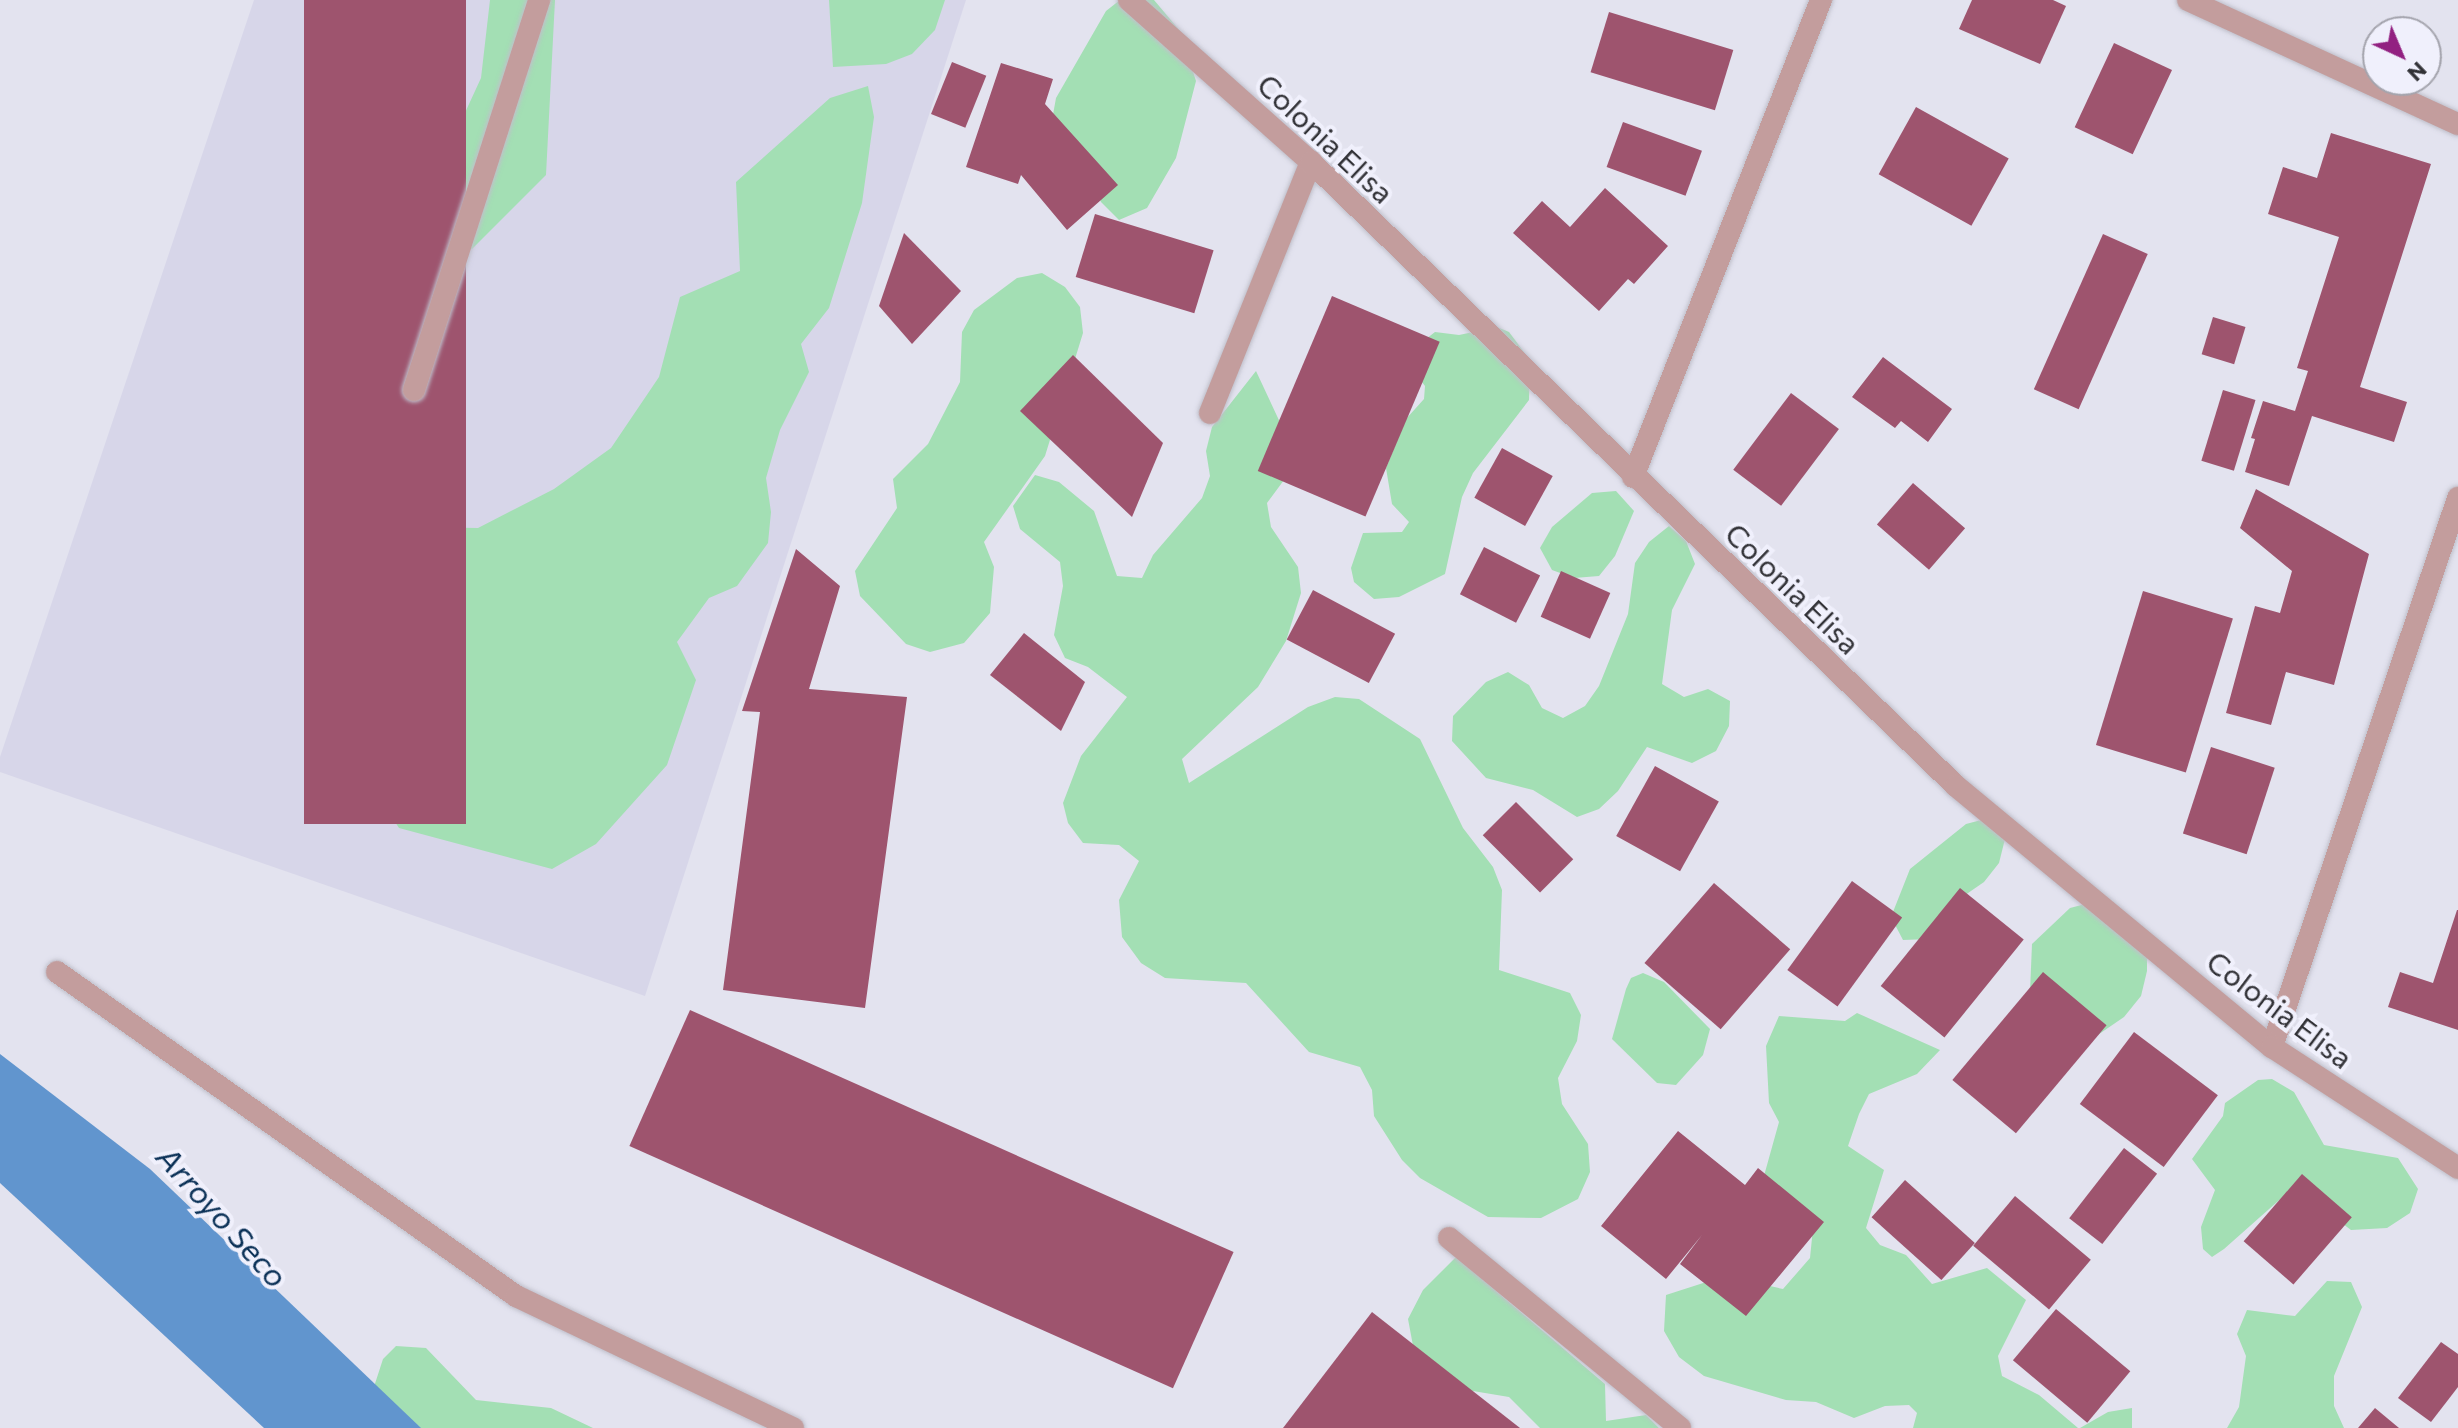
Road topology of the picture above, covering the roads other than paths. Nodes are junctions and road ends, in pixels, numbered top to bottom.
1 (539, 0) edge
2 (1129, 0) edge
3 (1821, 0) edge
4 (2188, 0) edge
5 (2458, 124) edge
6 (1311, 162) junction
7 (414, 390) dead end
8 (1210, 413) dead end
9 (1633, 477) junction
10 (2458, 498) edge
11 (57, 972) dead end
12 (2272, 1047) junction
13 (2458, 1168) edge
14 (1449, 1238) dead end
15 (793, 1428) edge
16 (1680, 1428) edge

1 - 7 street
2 - 6 street, Colonia Elisa
3 - 9 street
4 - 5 street
6 - 8 street
6 - 9 street, Colonia Elisa
9 - 12 street, Colonia Elisa
10 - 12 street
11 - 15 street
12 - 13 street, Colonia Elisa
14 - 16 street

